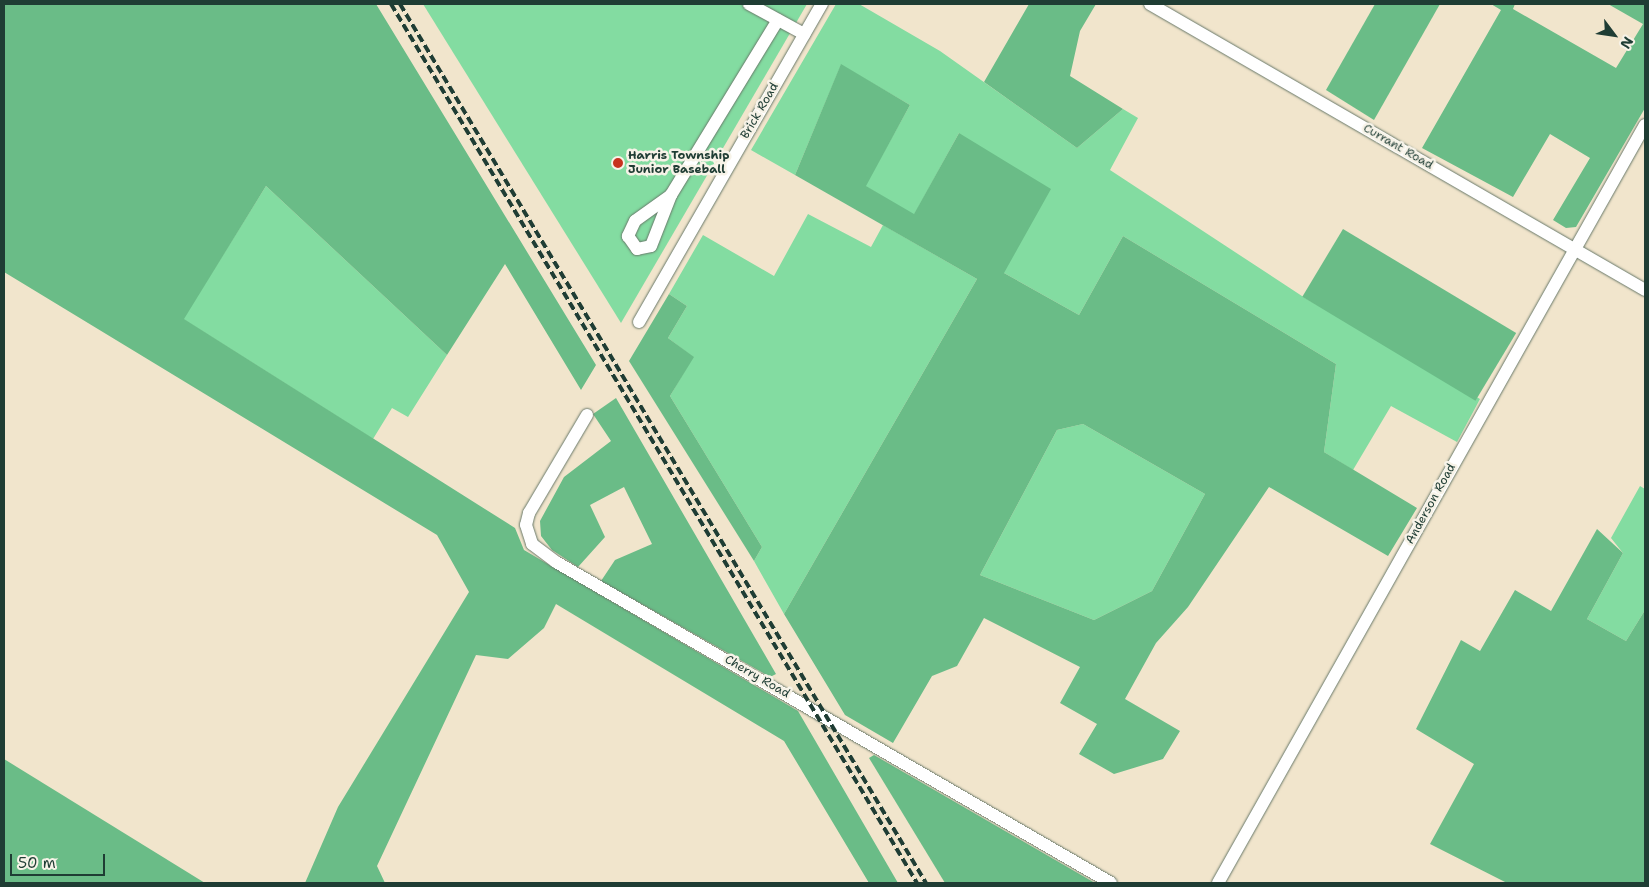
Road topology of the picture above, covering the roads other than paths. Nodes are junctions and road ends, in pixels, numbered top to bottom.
1 (749, 4) edge
2 (822, 4) edge
3 (1150, 4) edge
4 (778, 20) junction
5 (804, 34) junction
6 (1645, 125) edge
7 (671, 195) dead end
8 (1574, 249) junction
9 (1645, 290) edge
10 (639, 322) dead end
11 (586, 415) dead end
12 (1111, 883) edge
13 (1218, 883) edge

1 - 4 street
2 - 5 street, Brick Road
3 - 8 street, Currant Road
4 - 5 street
4 - 7 street
5 - 10 street, Brick Road
6 - 8 street, Anderson Road
8 - 9 street, Currant Road
8 - 13 street, Anderson Road
11 - 12 street, Cherry Road

